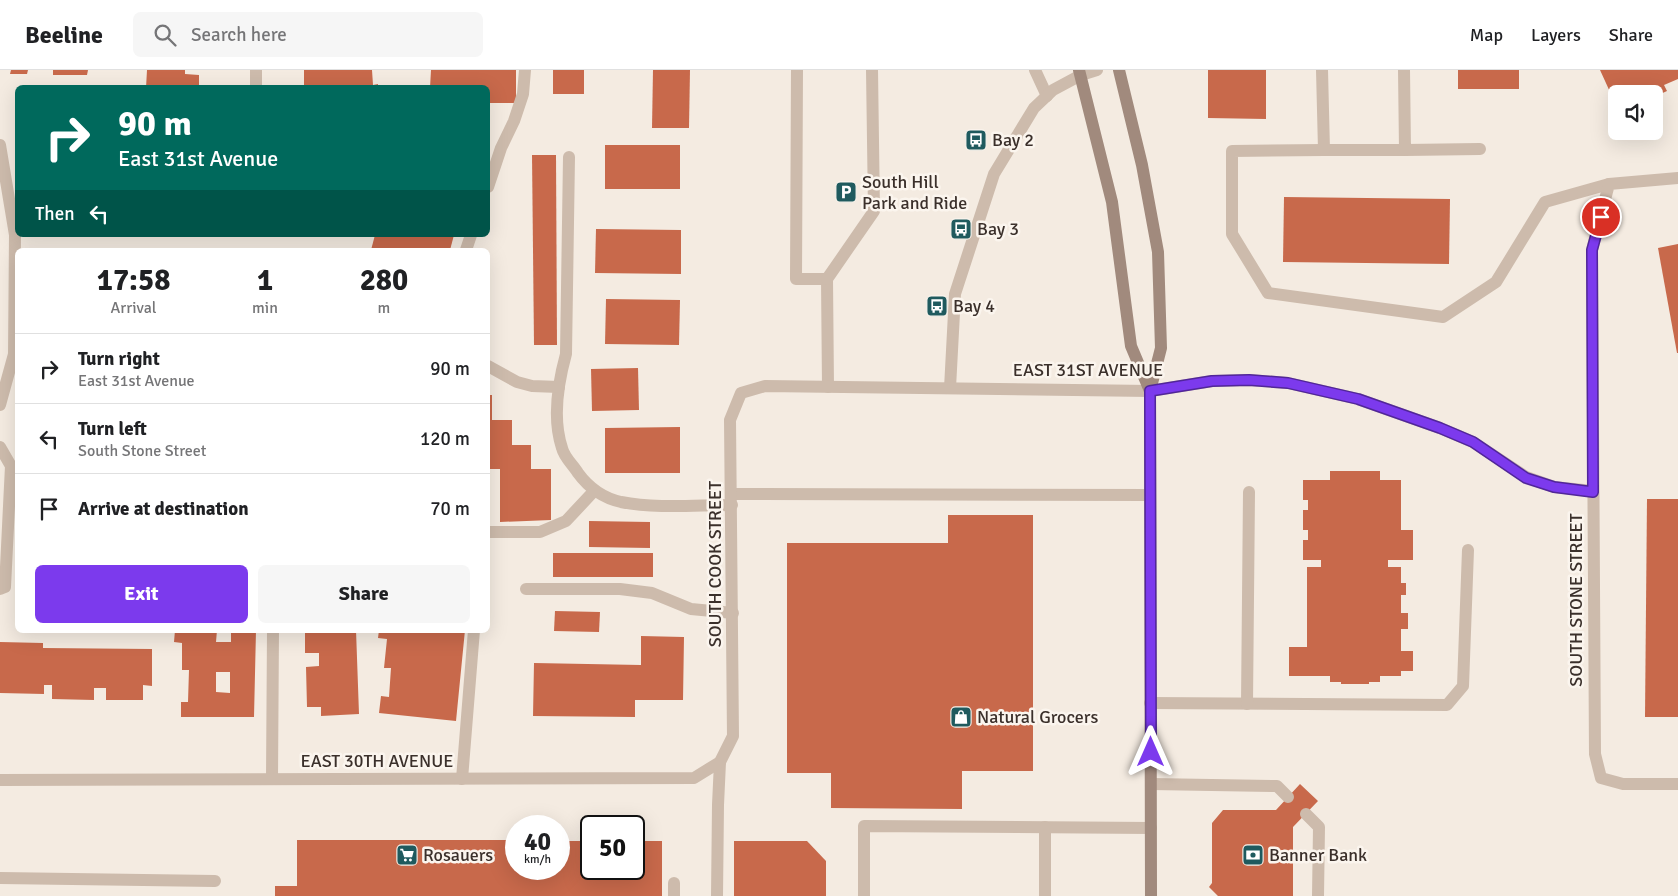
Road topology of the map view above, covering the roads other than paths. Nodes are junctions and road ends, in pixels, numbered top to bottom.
1 (256, 70) edge
2 (525, 70) edge
3 (797, 70) edge
4 (872, 70) edge
5 (1036, 70) edge
6 (1097, 70) edge
7 (1118, 70) edge
8 (1322, 70) edge
9 (1404, 70) edge
10 (1080, 72) edge
11 (256, 85) edge
12 (1047, 96) junction
13 (0, 145) edge
14 (1480, 149) dead end
15 (1324, 150) junction
16 (1405, 150) junction
17 (570, 156) dead end
18 (1678, 178) edge
19 (490, 180) edge
20 (1609, 184) junction
21 (827, 278) junction
22 (490, 367) edge
23 (828, 386) junction
24 (559, 387) junction
25 (950, 388) junction
26 (1150, 391) junction
27 (741, 393) joint
28 (0, 405) edge
29 (0, 447) edge
30 (594, 492) junction
31 (1249, 492) dead end
32 (1593, 492) junction
33 (1150, 495) junction
34 (732, 499) junction
35 (490, 532) edge
36 (1468, 550) dead end
37 (0, 589) edge
38 (526, 589) dead end
39 (733, 614) junction
40 (273, 633) edge
41 (474, 633) edge
42 (1150, 704) junction
43 (1247, 704) junction
44 (720, 762) junction
45 (272, 779) junction
46 (462, 779) junction
47 (0, 780) edge
48 (1151, 784) junction
49 (1678, 784) edge
50 (1288, 797) dead end
51 (1306, 814) dead end
52 (1045, 827) junction
53 (1151, 828) junction
54 (0, 878) edge
55 (215, 881) dead end
56 (674, 883) dead end
57 (674, 896) edge
58 (716, 896) edge
59 (864, 896) edge
60 (1045, 896) edge
61 (1151, 896) edge
62 (1318, 896) edge

1 - 11 street
2 - 19 street
3 - 21 street
4 - 21 street
5 - 12 street
6 - 10 street
7 - 26 main road
8 - 15 street
9 - 16 street
10 - 12 street
10 - 26 main road
12 - 25 street
13 - 28 street
14 - 16 street
15 - 16 street
15 - 20 street
17 - 24 street
18 - 20 street
20 - 32 street, SOUTH STONE STREET
21 - 23 street
22 - 24 street
23 - 25 street, EAST 31ST AVENUE
23 - 27 street, EAST 31ST AVENUE
24 - 30 street
25 - 26 street, EAST 31ST AVENUE
26 - 32 street, EAST 31ST AVENUE
26 - 33 main road
27 - 34 street, SOUTH COOK STREET
29 - 37 street
30 - 34 street
30 - 35 street
31 - 43 street
32 - 49 street, SOUTH STONE STREET
33 - 34 street
33 - 42 main road
34 - 39 street, SOUTH COOK STREET
36 - 43 street
38 - 39 street
39 - 44 street, SOUTH COOK STREET
40 - 45 street
41 - 46 street
42 - 43 street
42 - 48 main road
44 - 46 street, EAST 30TH AVENUE
44 - 58 street
45 - 46 street, EAST 30TH AVENUE
45 - 47 street, EAST 30TH AVENUE
48 - 50 street
48 - 53 main road
51 - 62 street
52 - 53 street
52 - 59 street
52 - 60 street
53 - 61 main road
54 - 55 street
56 - 57 street

